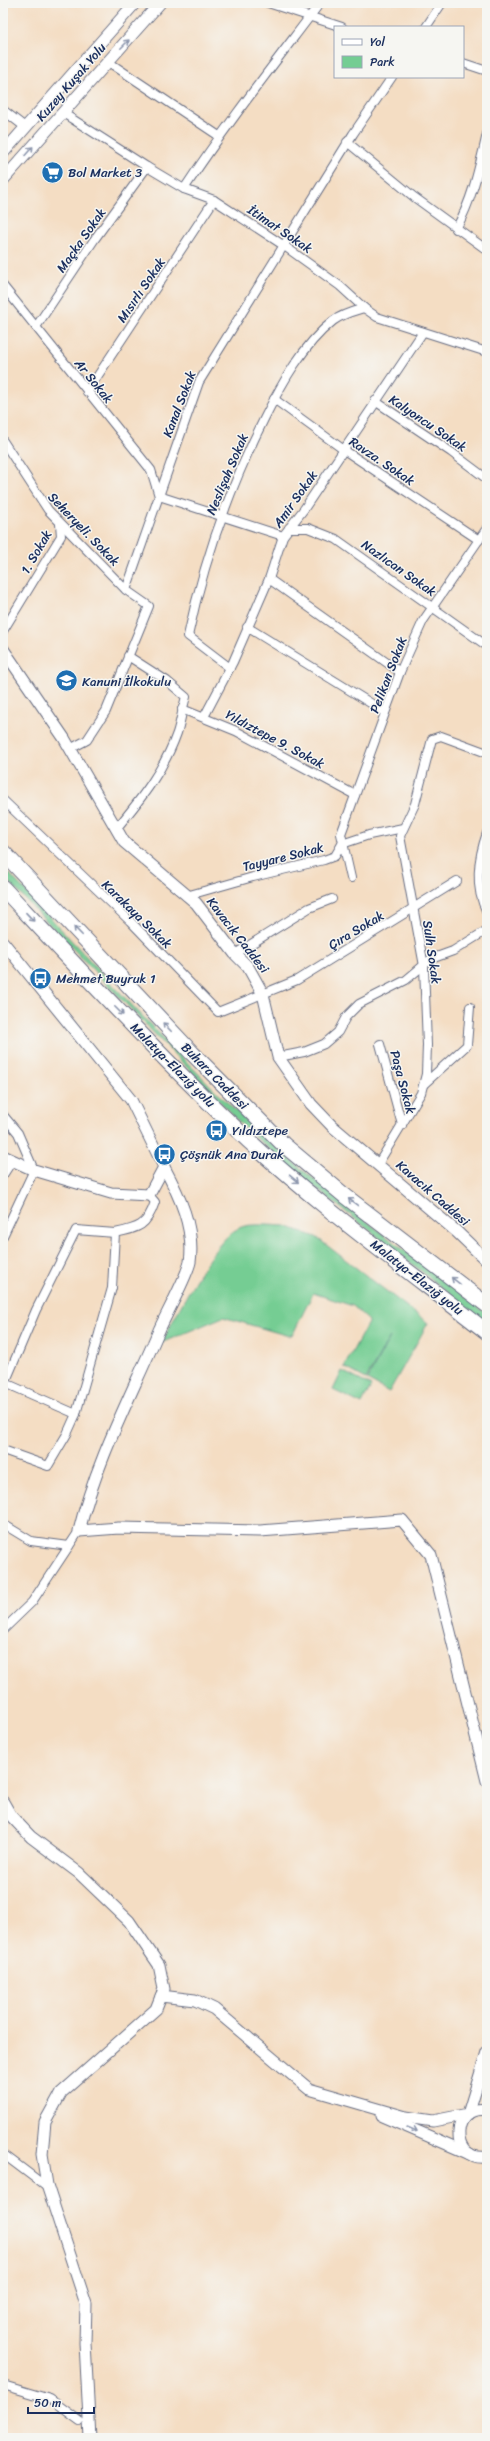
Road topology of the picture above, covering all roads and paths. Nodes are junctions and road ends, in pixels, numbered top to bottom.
1 (135, 3) edge
2 (160, 3) edge
3 (268, 3) edge
4 (320, 3) edge
5 (442, 3) edge
6 (310, 16) junction
7 (339, 26) edge
8 (427, 26) edge
9 (107, 61) junction
10 (464, 63) edge
11 (487, 71) edge
12 (391, 78) edge
13 (3, 110) edge
14 (63, 113) junction
15 (25, 127) junction
16 (487, 134) edge
17 (219, 136) junction
18 (347, 142) junction
19 (3, 153) edge
20 (147, 167) junction
21 (3, 180) edge
22 (184, 189) junction
23 (214, 200) junction
24 (456, 229) junction
25 (283, 245) junction
26 (487, 250) edge
27 (3, 286) edge
28 (364, 308) junction
29 (36, 328) junction
30 (423, 332) junction
31 (487, 352) edge
32 (87, 392) junction
33 (274, 399) junction
34 (375, 401) junction
35 (3, 441) edge
36 (344, 450) junction
37 (487, 479) edge
38 (159, 496) junction
39 (221, 516) junction
40 (60, 524) junction
41 (288, 528) junction
42 (487, 528) edge
43 (283, 536) junction
44 (479, 540) junction
45 (269, 579) junction
46 (126, 590) junction
47 (433, 607) junction
48 (248, 627) junction
49 (3, 631) edge
50 (487, 646) edge
51 (3, 650) edge
52 (128, 656) junction
53 (230, 668) junction
54 (400, 672) junction
55 (182, 709) junction
56 (385, 712) junction
57 (204, 716) junction
58 (70, 749) junction
59 (487, 753) edge
60 (355, 794) junction
61 (3, 800) edge
62 (403, 828) junction
63 (116, 829) junction
64 (487, 833) edge
65 (342, 844) junction
66 (3, 852) edge
67 (352, 878) dead end
68 (458, 881) dead end
69 (3, 888) edge
70 (186, 896) junction
71 (332, 899) dead end
72 (414, 909) junction
73 (487, 912) edge
74 (487, 930) edge
75 (3, 942) edge
76 (235, 954) junction
77 (424, 966) junction
78 (264, 994) junction
79 (470, 1006) dead end
80 (380, 1044) dead end
81 (278, 1057) junction
82 (424, 1084) junction
83 (3, 1115) edge
84 (402, 1125) junction
85 (8, 1158) edge
86 (378, 1164) junction
87 (164, 1167) junction
88 (34, 1170) junction
89 (3, 1175) edge
90 (148, 1194) junction
91 (115, 1233) junction
92 (3, 1236) edge
93 (487, 1261) edge
94 (487, 1305) edge
95 (487, 1332) edge
96 (4, 1383) edge
97 (76, 1414) junction
98 (3, 1450) edge
99 (3, 1524) edge
100 (79, 1531) junction
101 (69, 1546) junction
102 (3, 1630) edge
103 (487, 1781) edge
104 (3, 1802) edge
105 (161, 1996) junction
106 (487, 2052) edge
107 (338, 2097) junction
108 (487, 2110) edge
109 (468, 2114) junction
110 (3, 2154) edge
111 (470, 2154) junction
112 (487, 2157) edge
113 (48, 2188) junction
114 (3, 2385) edge
115 (80, 2421) dead end
116 (90, 2438) edge

1 - 15 street, Kuzey Kuşak Yolu
9 -> 2 street, Kuzey Kuşak Yolu
3 - 6 street
4 - 6 street
5 - 8 street
6 - 7 street
6 - 17 street
9 - 14 street, Kuzey Kuşak Yolu
9 - 17 street
10 - 11 street
12 - 18 street, Kanal Sokak
13 - 15 street
14 - 20 street, İtimat Sokak
21 -> 14 street, Kuzey Kuşak Yolu
15 - 19 street, Kuzey Kuşak Yolu
16 - 24 street
17 - 22 street
18 - 24 street
18 - 25 street, Kanal Sokak
20 - 22 street, İtimat Sokak
20 - 29 street, Maçka Sokak
22 - 23 street, İtimat Sokak
23 - 25 street, İtimat Sokak
23 - 32 street, Mısırlı Sokak
24 - 26 street
25 - 28 street, İtimat Sokak
25 - 38 street, Kanal Sokak
27 - 29 street, Ar Sokak
28 - 30 street, İtimat Sokak
28 - 33 street, Neslişah Sokak
29 - 32 street, Ar Sokak
30 - 31 street, İtimat Sokak
30 - 34 street, Amir Sokak
32 - 38 street, Ar Sokak
33 - 36 street, Ravza. Sokak
33 - 39 street, Neslişah Sokak
34 - 36 street, Amir Sokak
34 - 37 street, Kalyoncu Sokak
35 - 40 street, Seheryeli. Sokak
36 - 41 street, Amir Sokak
36 - 44 street, Ravza. Sokak
38 - 39 street
38 - 46 street, Kanal Sokak
39 - 43 street
39 - 53 street, Neslişah Sokak
40 - 46 street, Seheryeli. Sokak
40 - 49 street, 1. Sokak
41 - 43 street, Amir Sokak
41 - 47 street, Nazlıcan Sokak
42 - 44 street, Pelikan Sokak
43 - 45 street, Amir Sokak
44 - 47 street, Pelikan Sokak
45 - 48 street, Amir Sokak
45 - 54 street
46 - 52 street
47 - 50 street, Nazlıcan Sokak
47 - 54 street, Pelikan Sokak
48 - 53 street, Amir Sokak
48 - 56 street
51 - 58 street, Kavacık Caddesi
52 - 55 street
52 - 58 street
53 - 57 street, Amir Sokak
54 - 56 street, Pelikan Sokak
55 - 57 street, Yıldıztepe 9. Sokak
55 - 63 street
56 - 60 street, Pelikan Sokak
57 - 60 street, Yıldıztepe 9. Sokak
58 - 63 street, Kavacık Caddesi
59 - 62 street, Sulh Sokak
60 - 65 street, Pelikan Sokak
61 - 78 street, Karakaya Sokak
62 - 65 street, Tayyare Sokak
62 - 72 street, Sulh Sokak
63 - 70 street, Kavacık Caddesi
64 - 73 street
65 - 67 street
65 - 70 street, Tayyare Sokak
94 -> 66 highway, Buhara Caddesi
68 - 72 street, Çıra Sokak
69 -> 95 highway, Malatya-Elazığ yolu
70 - 76 street, Kavacık Caddesi
71 - 76 street
72 - 77 street, Sulh Sokak
72 - 78 street, Çıra Sokak
74 - 77 street
75 - 87 street
76 - 78 street, Kavacık Caddesi
77 - 81 street
77 - 82 street, Sulh Sokak
78 - 81 street, Kavacık Caddesi
79 - 82 street
80 - 84 street, Paşa Sokak
81 - 86 street, Kavacık Caddesi
82 - 84 street, Sulh Sokak
83 - 88 street
84 - 86 street, Sulh Sokak
85 - 88 street
85 - 89 street
86 - 93 street, Kavacık Caddesi
87 - 90 street
87 - 100 street
88 - 90 street
88 - 92 street
90 - 91 street
91 - 96 street
91 - 97 street
96 - 97 street
97 - 98 street
99 - 101 street
100 - 101 street
100 - 103 street
101 - 102 street
104 - 105 street
105 - 107 street
105 - 113 street
106 - 109 street
107 - 109 street
107 -> 111 street
108 - 109 street
109 - 111 street
110 - 113 street
111 - 112 street
113 - 116 street
114 - 115 street

